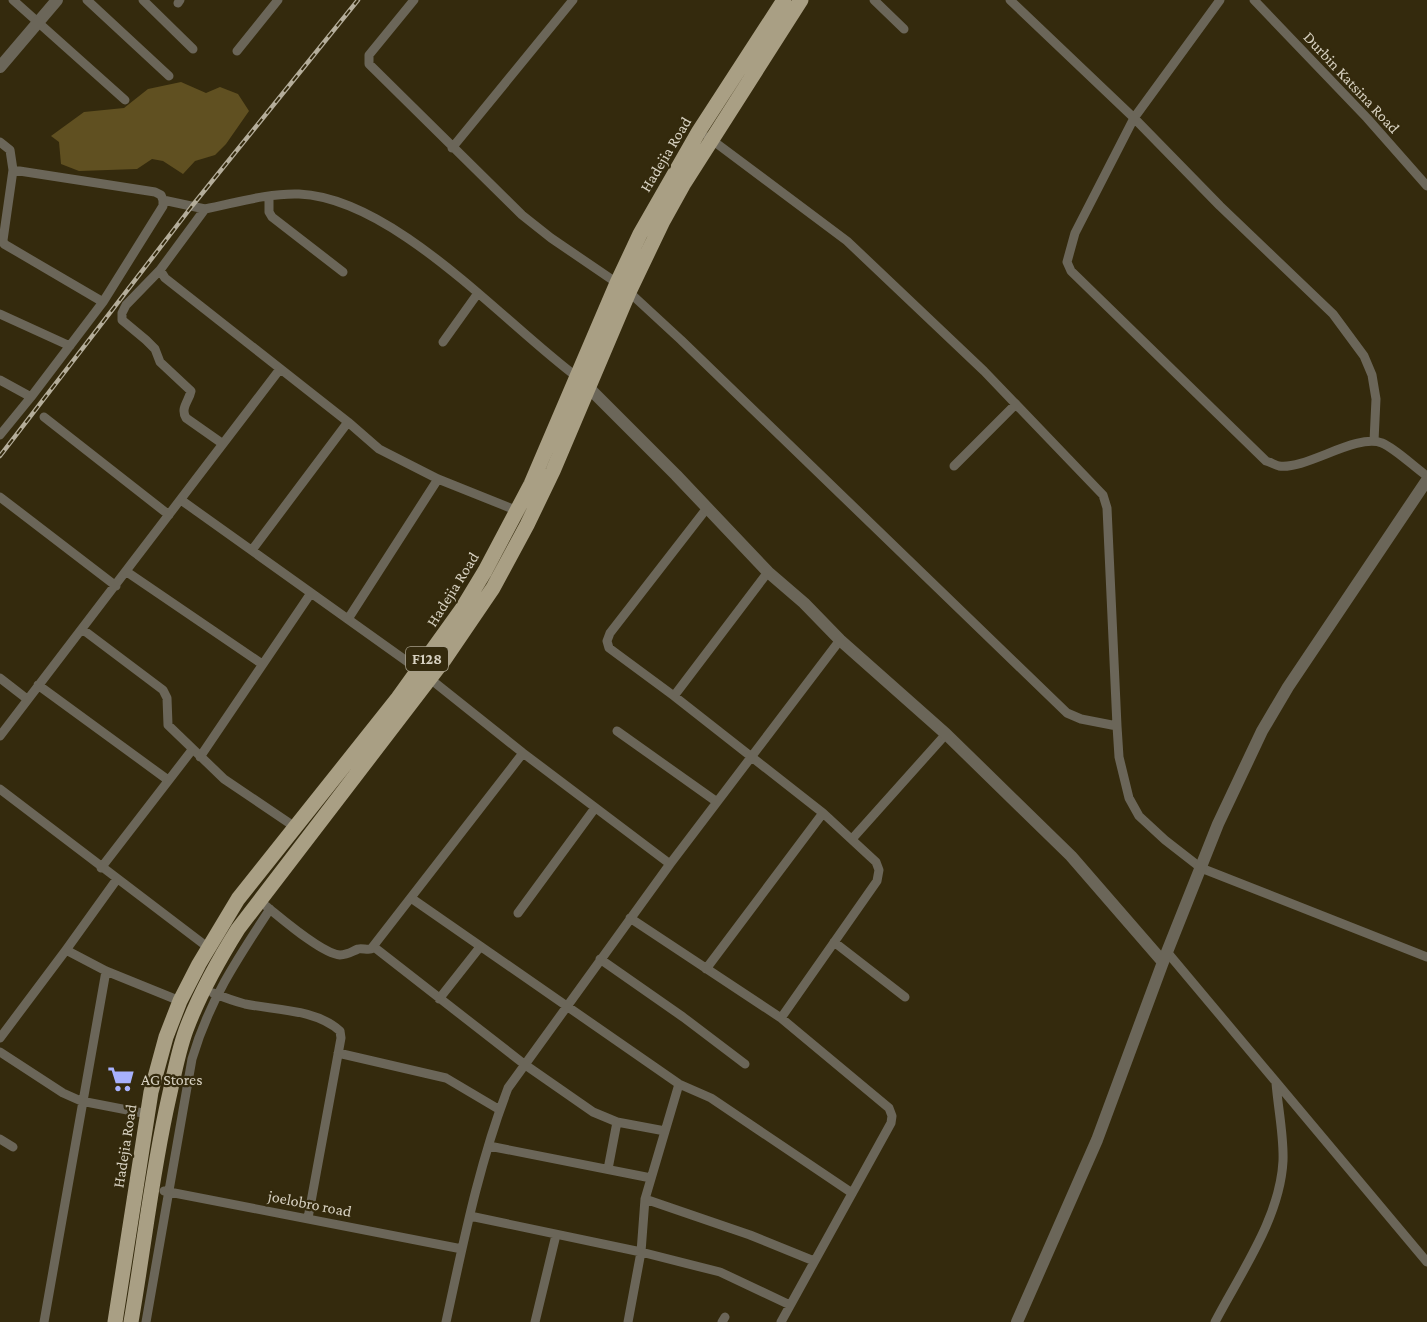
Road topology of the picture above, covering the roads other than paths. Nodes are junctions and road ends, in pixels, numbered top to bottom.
1 (13, 0) edge
2 (57, 0) edge
3 (87, 0) edge
4 (143, 0) edge
5 (278, 0) edge
6 (414, 0) edge
7 (573, 0) edge
8 (784, 0) edge
9 (801, 0) edge
10 (874, 0) edge
11 (1010, 0) edge
12 (1220, 0) edge
13 (1254, 0) edge
14 (38, 22) junction
15 (904, 29) dead end
16 (193, 49) dead end
17 (237, 51) dead end
18 (0, 67) edge
19 (169, 75) dead end
20 (125, 100) dead end
21 (1134, 118) junction
22 (699, 131) junction
23 (713, 140) junction
24 (0, 142) edge
25 (452, 148) junction
26 (13, 170) junction
27 (1427, 186) edge
28 (269, 196) junction
29 (163, 200) junction
30 (205, 209) junction
31 (3, 219) edge
32 (160, 270) junction
33 (343, 272) dead end
34 (623, 287) junction
35 (478, 293) junction
36 (103, 302) junction
37 (0, 314) edge
38 (443, 342) dead end
39 (70, 346) junction
40 (280, 369) junction
41 (0, 380) edge
42 (583, 382) junction
43 (31, 397) junction
44 (1016, 404) junction
45 (44, 417) dead end
46 (348, 422) junction
47 (0, 435) edge
48 (1374, 441) junction
49 (223, 444) junction
50 (954, 466) dead end
51 (438, 478) junction
52 (1427, 478) edge
53 (0, 497) edge
54 (182, 500) junction
55 (707, 508) junction
56 (518, 511) junction
57 (169, 515) junction
58 (252, 550) junction
59 (127, 572) junction
60 (768, 572) junction
61 (116, 586) junction
62 (311, 593) junction
63 (348, 619) junction
64 (82, 629) junction
65 (840, 640) junction
66 (262, 664) junction
67 (424, 674) junction
68 (0, 678) edge
69 (38, 685) junction
70 (674, 696) junction
71 (27, 699) junction
72 (1117, 726) junction
73 (617, 730) dead end
74 (946, 734) junction
75 (0, 736) edge
76 (192, 750) junction
77 (523, 753) junction
78 (200, 757) junction
79 (751, 758) junction
80 (168, 780) junction
81 (0, 789) edge
82 (717, 802) junction
83 (596, 808) junction
84 (823, 813) junction
85 (295, 827) junction
86 (852, 839) junction
87 (670, 864) junction
88 (101, 868) junction
89 (1201, 868) junction
90 (117, 879) junction
91 (411, 898) junction
92 (238, 899) junction
93 (261, 906) junction
94 (518, 913) dead end
95 (630, 918) junction
96 (834, 942) junction
97 (374, 947) junction
98 (480, 947) junction
99 (210, 949) junction
100 (66, 950) junction
101 (1165, 957) junction
102 (1427, 957) edge
103 (600, 960) junction
104 (706, 969) junction
105 (106, 972) junction
106 (210, 992) junction
107 (906, 997) dead end
108 (439, 999) junction
109 (180, 1001) junction
110 (567, 1005) junction
111 (781, 1018) junction
112 (0, 1038) edge
113 (0, 1052) edge
114 (338, 1053) junction
115 (524, 1064) junction
116 (745, 1064) dead end
117 (1276, 1083) junction
118 (679, 1084) junction
119 (81, 1101) junction
120 (500, 1110) junction
121 (148, 1114) junction
122 (617, 1122) junction
123 (665, 1131) junction
124 (0, 1139) edge
125 (489, 1146) junction
126 (13, 1147) dead end
127 (608, 1169) junction
128 (651, 1178) junction
129 (152, 1188) junction
130 (168, 1191) junction
131 (852, 1193) junction
132 (645, 1199) junction
133 (470, 1216) junction
134 (308, 1218) junction
135 (556, 1235) junction
136 (462, 1249) junction
137 (641, 1252) junction
138 (814, 1261) junction
139 (1427, 1262) edge
140 (790, 1305) junction
141 (44, 1322) edge
142 (115, 1322) edge
143 (132, 1322) edge
144 (146, 1322) edge
145 (446, 1322) edge
146 (535, 1322) edge
147 (628, 1322) edge
148 (781, 1322) edge
149 (1017, 1322) edge
150 (1215, 1322) edge

1 - 14 street
2 - 14 street
3 - 19 street
4 - 16 street
5 - 17 street
6 - 25 street
7 - 25 street
8 - 22 main road, Hadejia Road / F128
9 - 23 main road, Hadejia Road / F128
10 - 15 street
11 - 21 street
12 - 21 street
13 - 27 street, Durbin Katsina Road
14 - 18 street
14 - 20 street
21 - 48 street
21 - 48 street
22 - 23 street
22 - 34 main road, Hadejia Road / F128
23 - 34 main road, Hadejia Road / F128
23 - 44 street
24 - 26 street
25 - 34 street
26 - 29 street
26 - 31 street
28 - 30 street
28 - 33 street
28 - 35 street
29 - 30 street
29 - 36 street
30 - 32 street
31 - 36 street
32 - 40 street
32 - 49 street
34 - 42 main road, Hadejia Road / F128
34 - 72 street
35 - 38 street
35 - 42 street
36 - 39 street
37 - 39 street
39 - 43 street
40 - 46 street
40 - 49 street
41 - 43 street
42 - 55 street
42 - 56 main road, Hadejia Road / F128
42 - 67 main road, Hadejia Road / F128
43 - 47 street
44 - 50 street
44 - 72 street
45 - 57 street
46 - 51 street
46 - 58 street
48 - 52 street
49 - 54 street
51 - 56 street
51 - 63 street
52 - 89 street
53 - 61 street
54 - 57 street
54 - 58 street
55 - 60 street
55 - 70 street
56 - 67 main road, Hadejia Road / F128
57 - 59 street
58 - 62 street
59 - 61 street
59 - 66 street
60 - 65 street
60 - 70 street
61 - 64 street
62 - 63 street
62 - 66 street
63 - 67 street
64 - 69 street
64 - 76 street
65 - 74 street
65 - 79 street
66 - 78 street
67 - 77 street
67 - 85 main road, Hadejia Road / F128
67 - 93 main road, Hadejia Road / F128
68 - 71 street
69 - 71 street
69 - 80 street
70 - 79 street
71 - 75 street
72 - 89 street
73 - 82 street
74 - 86 street
74 - 101 street
76 - 78 street
76 - 80 street
77 - 83 street
77 - 91 street
78 - 85 street
79 - 82 street
79 - 84 street
80 - 88 street
81 - 88 street
82 - 87 street
83 - 87 street
83 - 94 street
84 - 86 street
84 - 104 street
85 - 92 main road, Hadejia Road / F128
86 - 96 street
87 - 95 street
88 - 90 street
89 - 101 street
89 - 102 street
90 - 99 street
90 - 100 street
91 - 97 street
91 - 98 street
92 - 93 main road
92 - 99 main road, Hadejia Road / F128
93 - 97 street
93 - 106 main road, Hadejia Road / F128
95 - 103 street
95 - 104 street
96 - 107 street
96 - 111 street
97 - 108 street
98 - 108 street
98 - 110 street
99 - 109 main road, Hadejia Road / F128
100 - 105 street
100 - 112 street
101 - 117 street
101 - 149 street
103 - 110 street
103 - 116 street
104 - 111 street
105 - 109 street
105 - 119 street
106 - 114 street
106 - 129 main road, Hadejia Road / F128
106 - 130 street
108 - 115 street
109 - 121 main road, Hadejia Road / F128
110 - 115 street
110 - 118 street
111 - 131 street
113 - 119 street
114 - 120 street
114 - 134 street
115 - 120 street
115 - 122 street
117 - 139 street
117 - 150 street
118 - 123 street
118 - 131 street
119 - 121 street
119 - 141 street
120 - 125 street
121 - 142 main road, Hadejia Road / F128
122 - 123 street
122 - 127 street
123 - 128 street
124 - 126 street
125 - 127 street
125 - 133 street
127 - 128 street
128 - 132 street
129 - 130 street, joelobro road
129 - 143 main road, Hadejia Road / F128
130 - 134 street, joelobro road
130 - 144 street
131 - 138 street
132 - 137 street
132 - 138 street
133 - 135 street
133 - 136 street
134 - 136 street, joelobro road
135 - 137 street
135 - 146 street
136 - 145 street
137 - 140 street
137 - 147 street
138 - 140 street
140 - 148 street

